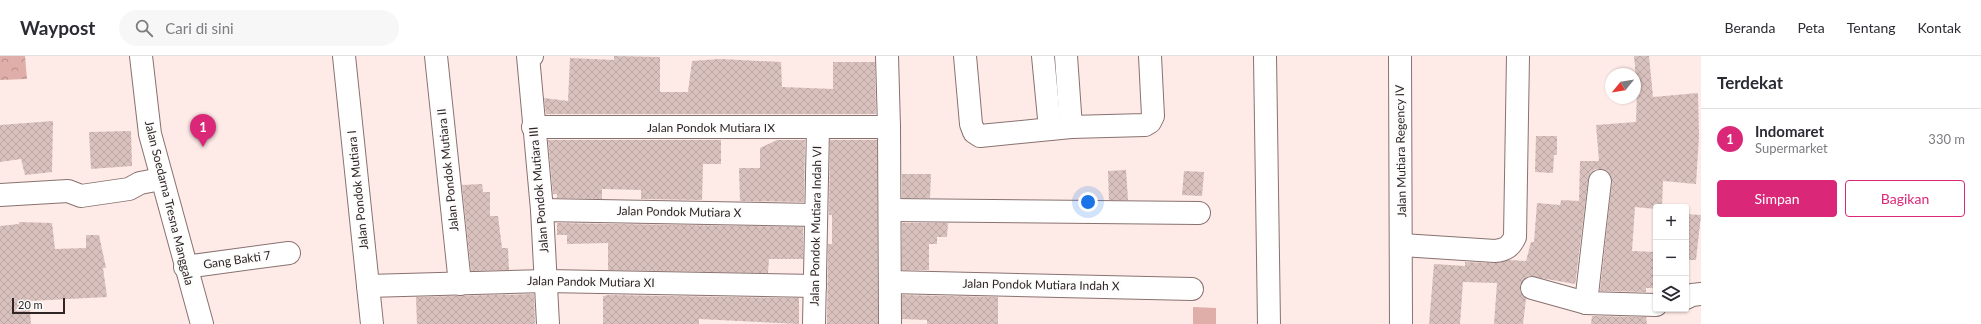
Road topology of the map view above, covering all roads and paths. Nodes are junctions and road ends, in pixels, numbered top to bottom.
1 (140, 56) edge
2 (344, 56) edge
3 (436, 56) edge
4 (528, 56) edge
5 (532, 56) edge
6 (887, 56) edge
7 (965, 56) edge
8 (1043, 56) edge
9 (1066, 56) edge
10 (1150, 56) edge
11 (1265, 56) edge
12 (1400, 56) edge
13 (1518, 56) edge
14 (533, 127) junction
15 (889, 127) junction
16 (1071, 127) junction
17 (818, 128) junction
18 (1050, 130) junction
19 (151, 181) junction
20 (1600, 181) dead end
21 (0, 195) edge
22 (542, 210) junction
23 (890, 210) junction
24 (1199, 213) dead end
25 (816, 215) junction
26 (1402, 246) junction
27 (289, 253) dead end
28 (185, 267) junction
29 (546, 281) junction
30 (890, 282) junction
31 (460, 284) junction
32 (368, 286) junction
33 (814, 286) junction
34 (1532, 288) dead end
35 (1192, 289) dead end
36 (1701, 294) edge
37 (1689, 296) edge
38 (1586, 302) junction
39 (1653, 305) edge
40 (202, 324) edge
41 (372, 324) edge
42 (548, 324) edge
43 (814, 324) edge
44 (890, 324) edge
45 (1269, 324) edge
46 (1401, 324) edge

1 - 19 street, Jalan Soedarna Tresna Manggala
2 - 32 street, Jalan Pondok Mutiara I
3 - 31 street, Jalan Pondok Mutiara II
4 - 5 street
4 - 14 street, Jalan Pondok Mutiara III
6 - 15 street
7 - 18 street
8 - 18 street
9 - 16 street
10 - 16 street
11 - 45 street
12 - 26 street, Jalan Mutiara Regency IV
13 - 26 street
14 - 17 street, Jalan Pondok Mutiara IX
14 - 22 street, Jalan Pondok Mutiara III
15 - 17 street, Jalan Pondok Mutiara IX
15 - 23 street
16 - 18 street
17 - 25 street, Jalan Pondok Mutiara Indah VI
19 - 21 street
19 - 28 street, Jalan Soedarna Tresna Manggala
20 - 38 street
22 - 25 street, Jalan Pondok Mutiara X
22 - 29 street, Jalan Pondok Mutiara III
23 - 24 street
23 - 30 street
25 - 33 street, Jalan Pondok Mutiara Indah VI
26 - 46 street, Jalan Mutiara Regency IV
27 - 28 street, Gang Bakti 7
28 - 40 street, Jalan Soedarna Tresna Manggala
29 - 31 street, Jalan Pandok Mutiara XI
29 - 33 street, Jalan Pandok Mutiara XI
29 - 42 street, Jalan Pondok Mutiara III
30 - 35 street, Jalan Pondok Mutiara Indah X
30 - 44 street
31 - 32 street, Jalan Pandok Mutiara XI
32 - 41 street, Jalan Pondok Mutiara I
33 - 43 street, Jalan Pondok Mutiara Indah VI
34 - 38 street
36 - 37 street
38 - 39 street

